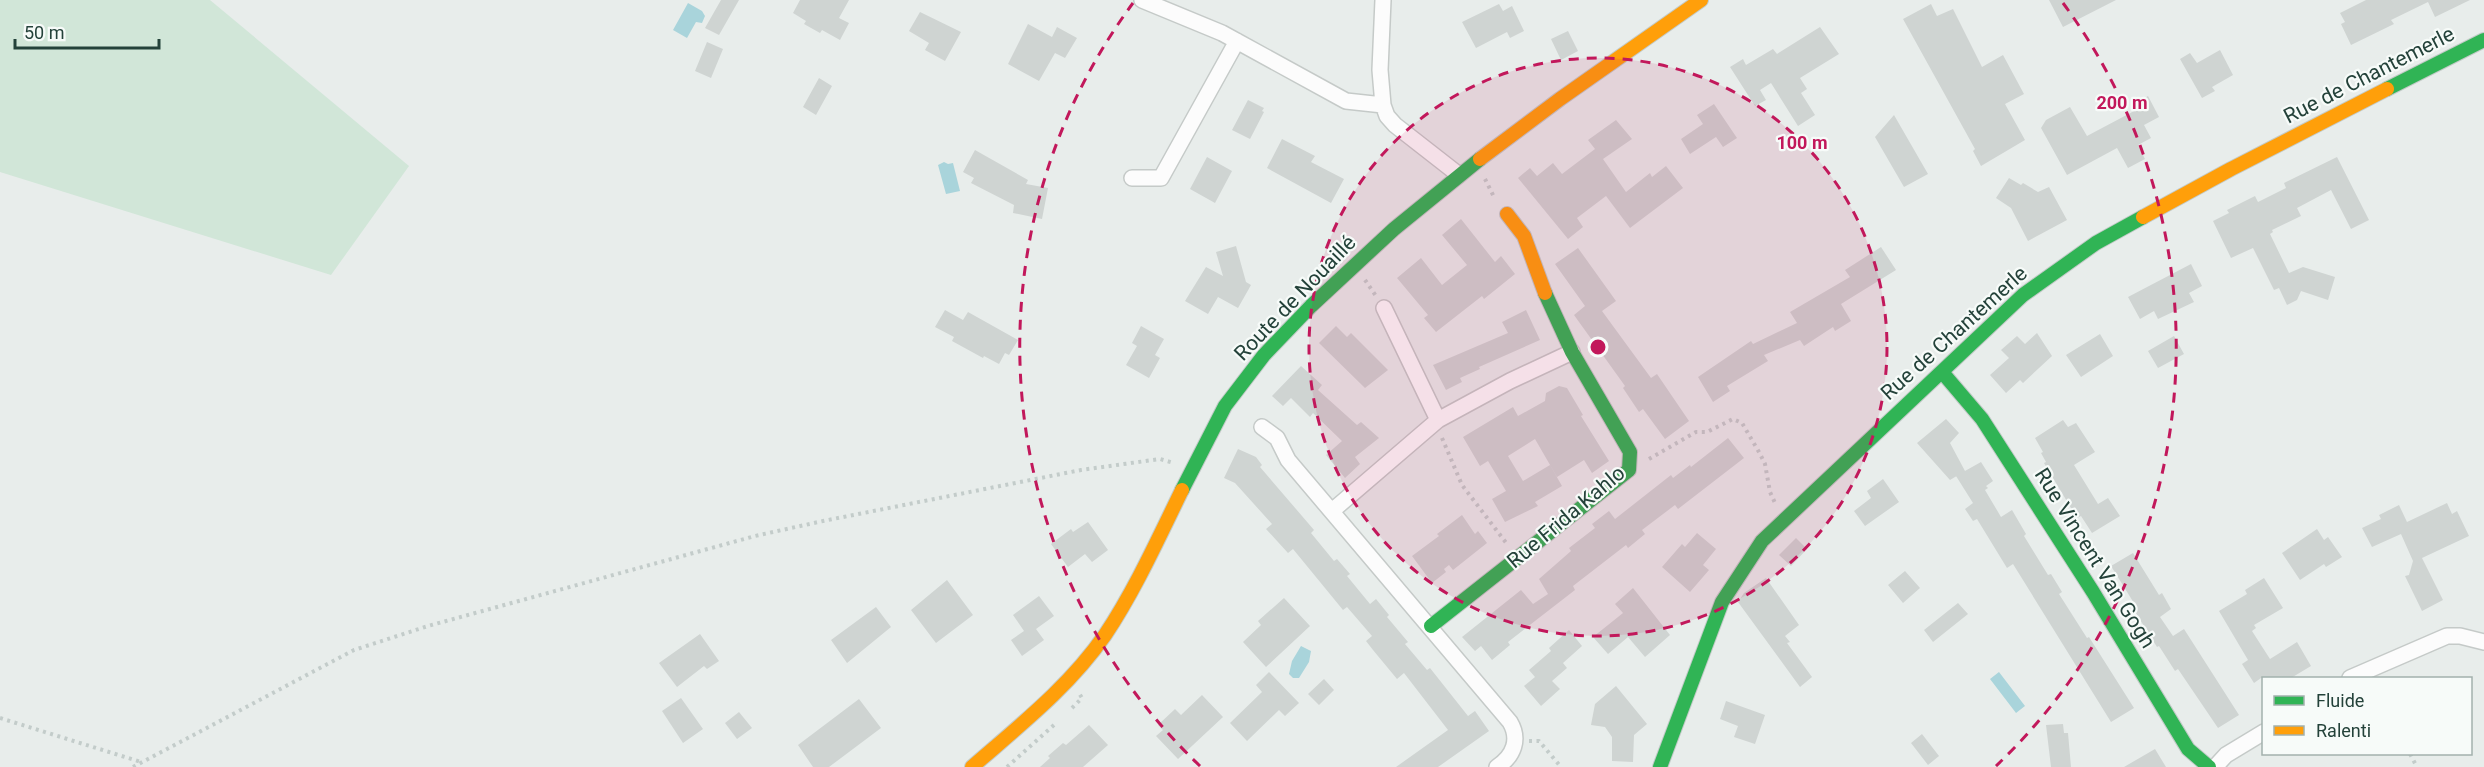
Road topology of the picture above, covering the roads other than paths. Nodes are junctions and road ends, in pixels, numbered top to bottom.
1 (1142, 0) edge
2 (1383, 0) edge
3 (1701, 0) edge
4 (2484, 40) edge
5 (1237, 41) junction
6 (1383, 105) junction
7 (1459, 175) junction
8 (1132, 178) dead end
9 (1507, 214) road end
10 (1384, 308) dead end
11 (1572, 352) junction
12 (1942, 372) junction
13 (1438, 420) junction
14 (1262, 427) dead end
15 (1332, 511) junction
16 (1431, 626) junction
17 (2484, 642) edge
18 (2351, 677) edge
19 (2262, 733) edge
20 (972, 767) edge
21 (1497, 767) edge
22 (1660, 767) edge
23 (2209, 767) edge
24 (2215, 767) edge

1 - 5 street
2 - 6 street
3 - 7 street, Route de Nouaillé
4 - 12 street, Rue de Chantemerle
5 - 6 street
5 - 8 street
6 - 7 street
7 - 20 street, Route de Nouaillé
9 - 11 street, Rue Frida Kahlo
10 - 13 street
11 - 13 street
11 - 16 street, Rue Frida Kahlo
12 - 22 street, Rue de Chantemerle
12 - 23 street, Rue Vincent Van Gogh
13 - 15 street
14 - 15 street
15 - 16 street
16 - 21 street
17 - 18 street
19 - 24 street

